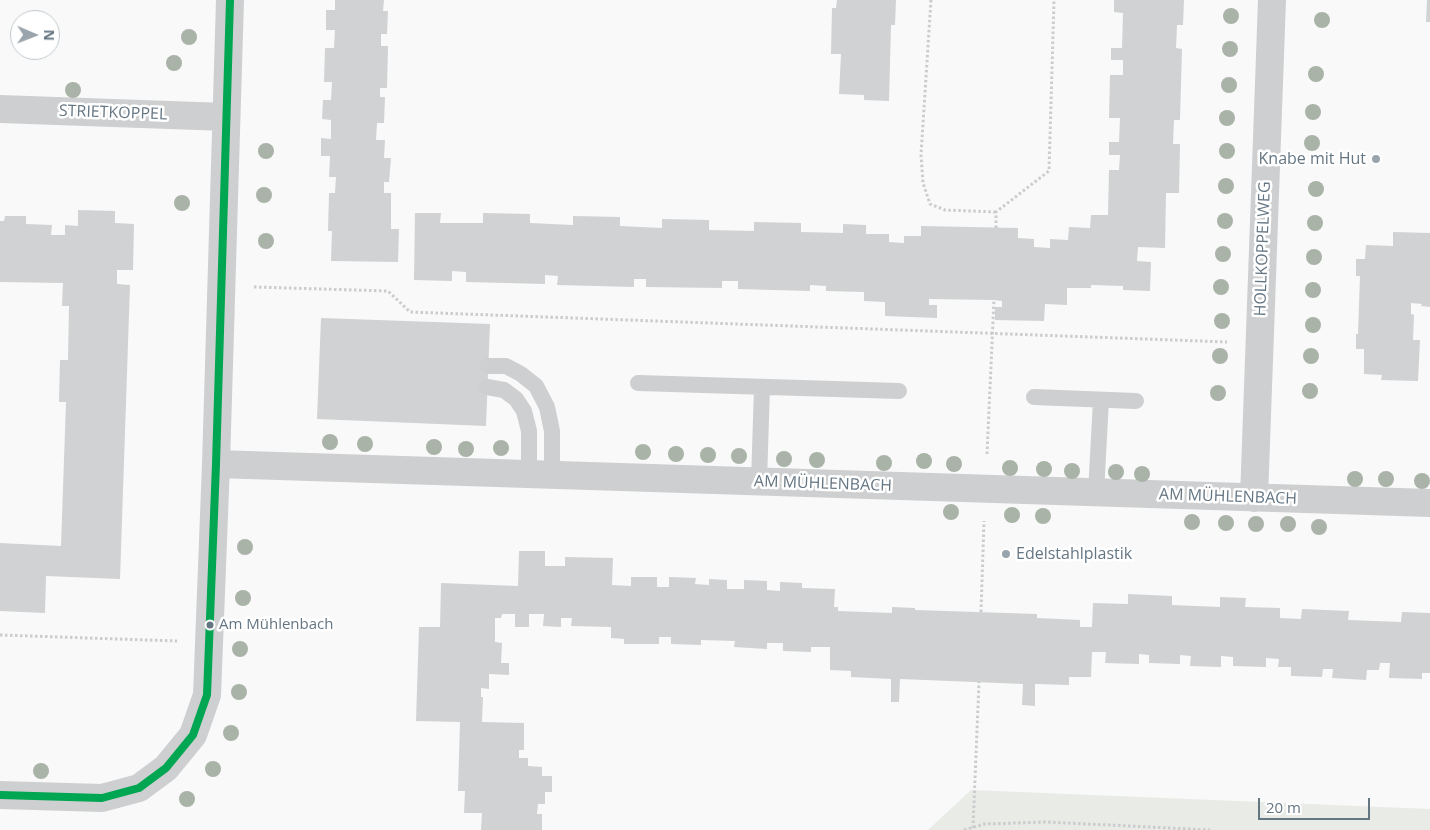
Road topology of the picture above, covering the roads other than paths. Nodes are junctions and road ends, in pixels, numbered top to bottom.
1 (230, 0) edge
2 (1272, 0) edge
3 (0, 110) edge
4 (226, 117) junction
5 (488, 366) dead end
6 (638, 383) dead end
7 (487, 387) dead end
8 (762, 387) junction
9 (898, 391) dead end
10 (1034, 397) dead end
11 (1101, 400) junction
12 (1136, 401) dead end
13 (216, 464) junction
14 (540, 475) junction
15 (759, 482) junction
16 (1096, 493) junction
17 (1254, 498) junction
18 (1430, 504) edge
19 (0, 795) edge

1 - 4 street
2 - 17 street, HOLLKOPPELWEG
3 - 4 street, STRIETKOPPEL
4 - 13 street
5 - 14 lane
6 - 8 lane
7 - 14 lane
8 - 9 lane
8 - 15 lane
10 - 11 lane
11 - 12 lane
11 - 16 lane
13 - 14 street, AM MÜHLENBACH
13 - 19 street
14 - 15 street, AM MÜHLENBACH
15 - 16 street, AM MÜHLENBACH
16 - 17 street, AM MÜHLENBACH
17 - 18 street, AM MÜHLENBACH

